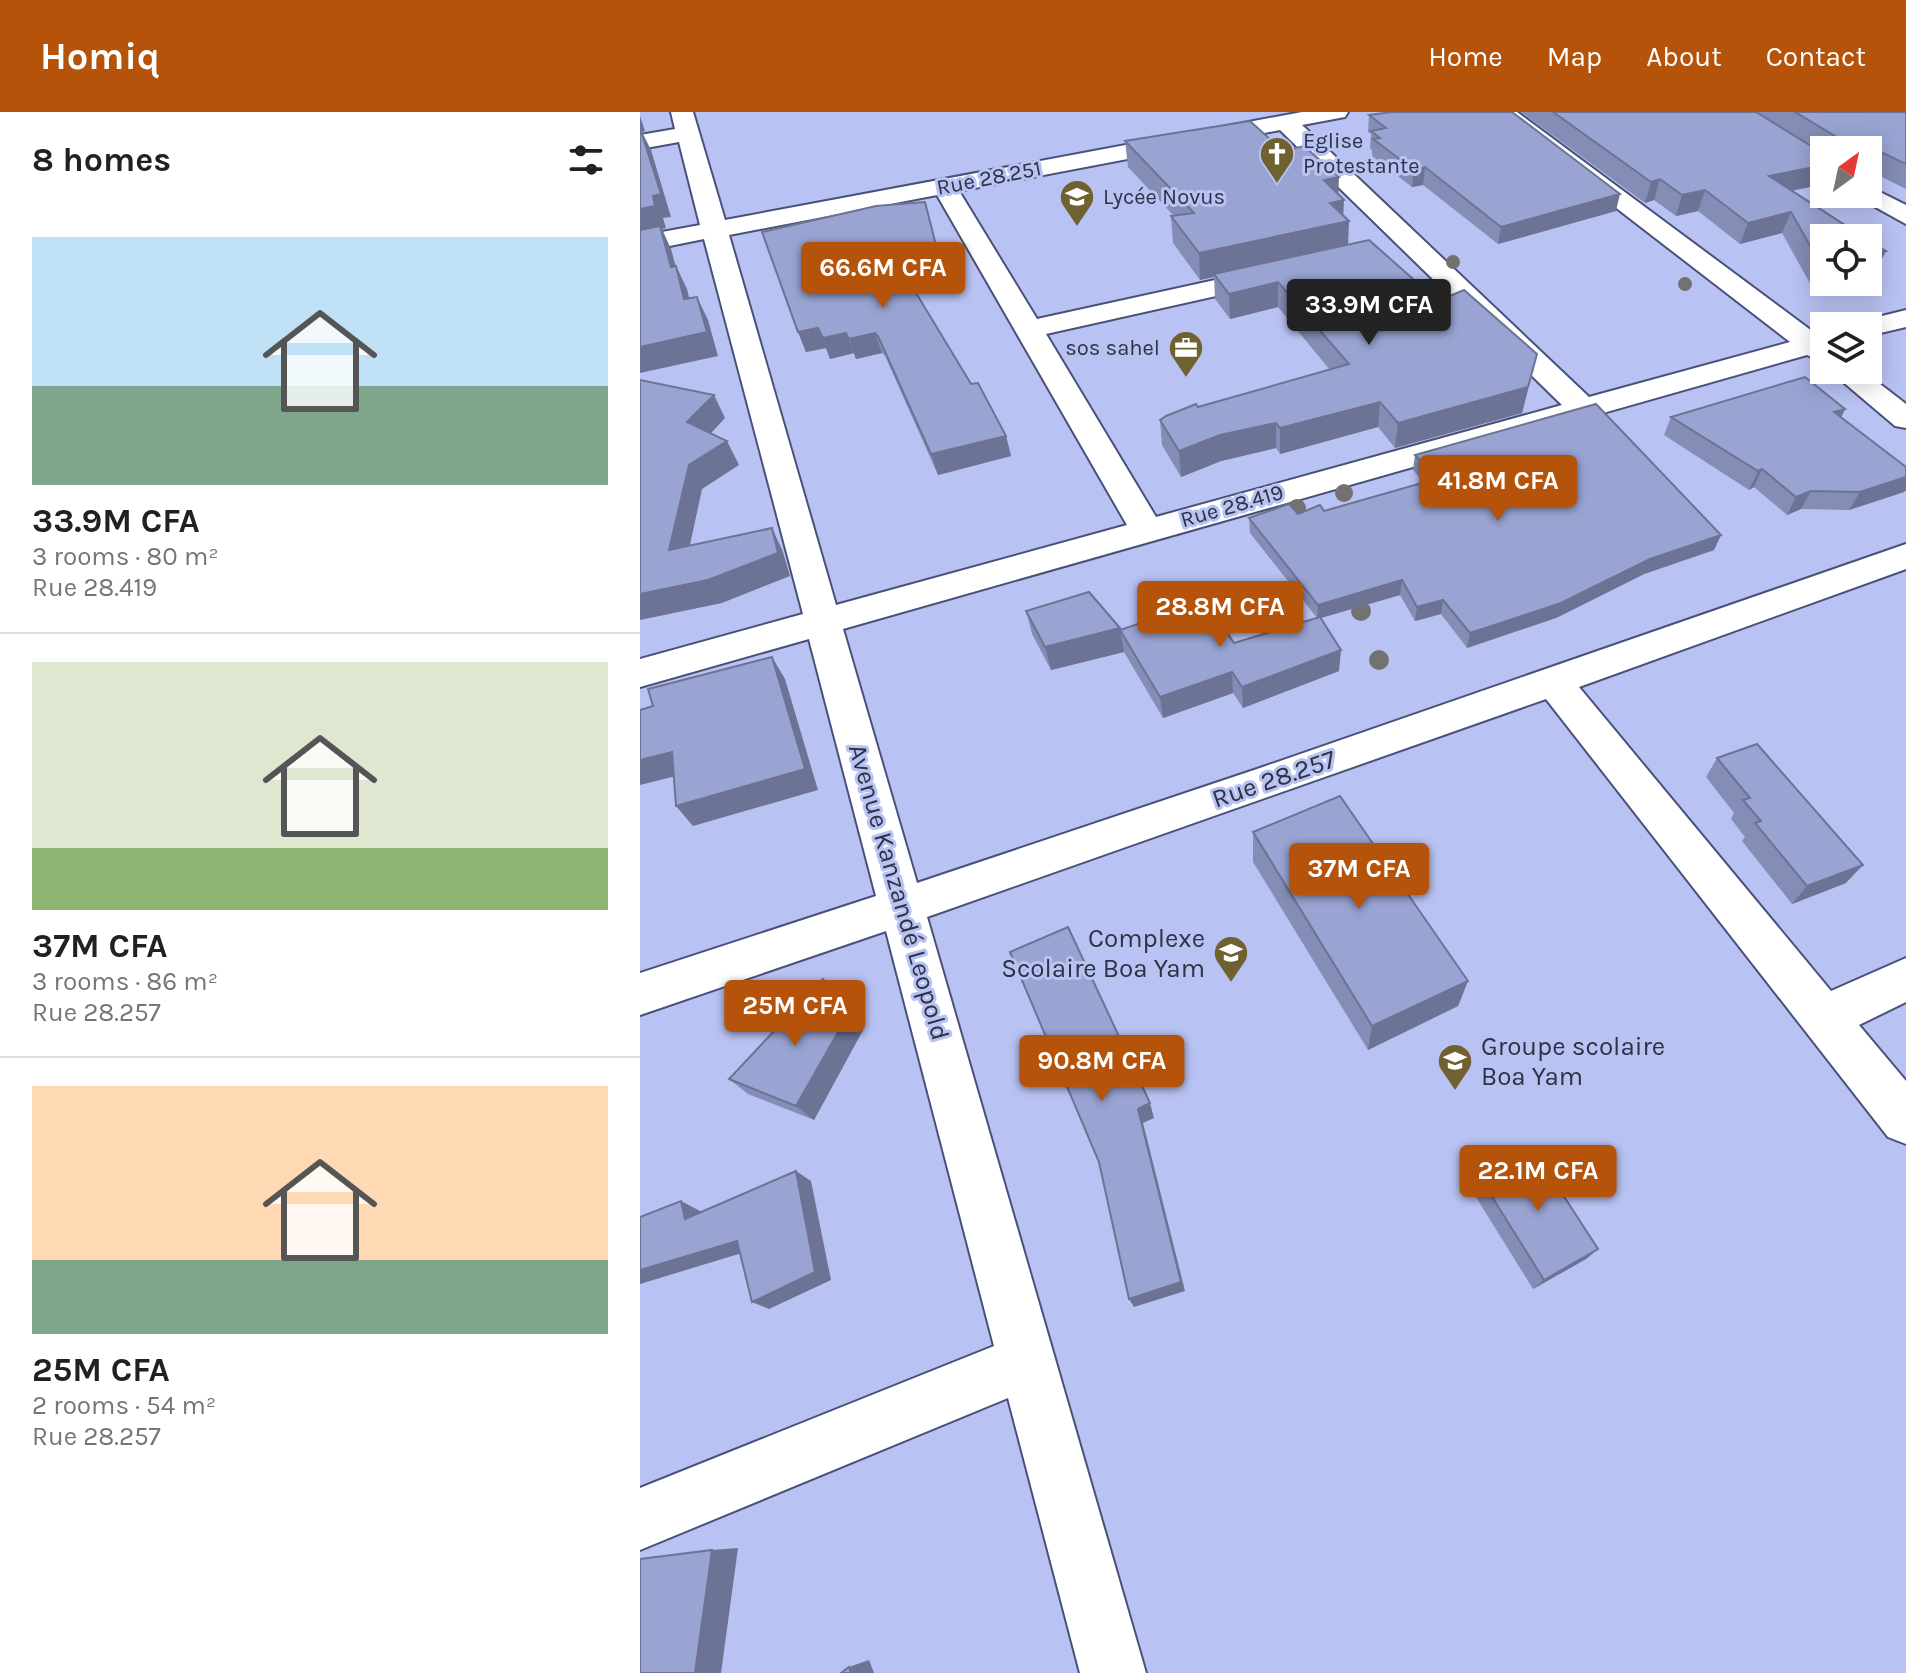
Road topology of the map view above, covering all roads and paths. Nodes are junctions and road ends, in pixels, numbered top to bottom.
1 (1337, 112) edge
2 (1503, 112) edge
3 (1285, 122) junction
4 (685, 123) edge
5 (640, 142) edge
6 (944, 186) junction
7 (1882, 201) edge
8 (1906, 216) edge
9 (715, 230) junction
10 (640, 244) edge
11 (1412, 244) junction
12 (1382, 251) edge
13 (1293, 271) edge
14 (1906, 318) edge
15 (1882, 324) edge
16 (1030, 329) junction
17 (1810, 340) edge
18 (1810, 350) edge
19 (1862, 384) edge
20 (1583, 408) junction
21 (1906, 419) edge
22 (1147, 530) junction
23 (1906, 556) edge
24 (823, 620) junction
25 (640, 673) edge
26 (1554, 683) junction
27 (903, 908) junction
28 (1906, 979) edge
29 (640, 994) edge
30 (1824, 1018) junction
31 (1906, 1120) edge
32 (1029, 1361) junction
33 (640, 1519) edge
34 (1113, 1673) edge

1 - 3 street, Rue 28.251
2 - 17 street
3 - 6 street, Rue 28.251
3 - 11 street
4 - 5 street
4 - 9 street, Avenue Kanzandé Leopold
6 - 9 street, Rue 28.251
6 - 16 street
7 - 8 street
9 - 10 street, Rue 28.251
9 - 24 street, Avenue Kanzandé Leopold
11 - 12 street
11 - 20 street
13 - 16 street
14 - 15 street
16 - 22 street
18 - 20 street, Rue 28.419
19 - 21 street
20 - 22 street, Rue 28.419
22 - 24 street, Rue 28.419
23 - 26 street, Rue 28.257
24 - 25 street, Rue 28.419
24 - 27 street, Avenue Kanzandé Leopold
26 - 27 street, Rue 28.257
26 - 30 street
27 - 29 street, Rue 28.257
27 - 32 street, Avenue Kanzandé Leopold
28 - 30 street
30 - 31 street
32 - 33 street
32 - 34 street, Avenue Kanzandé Leopold

